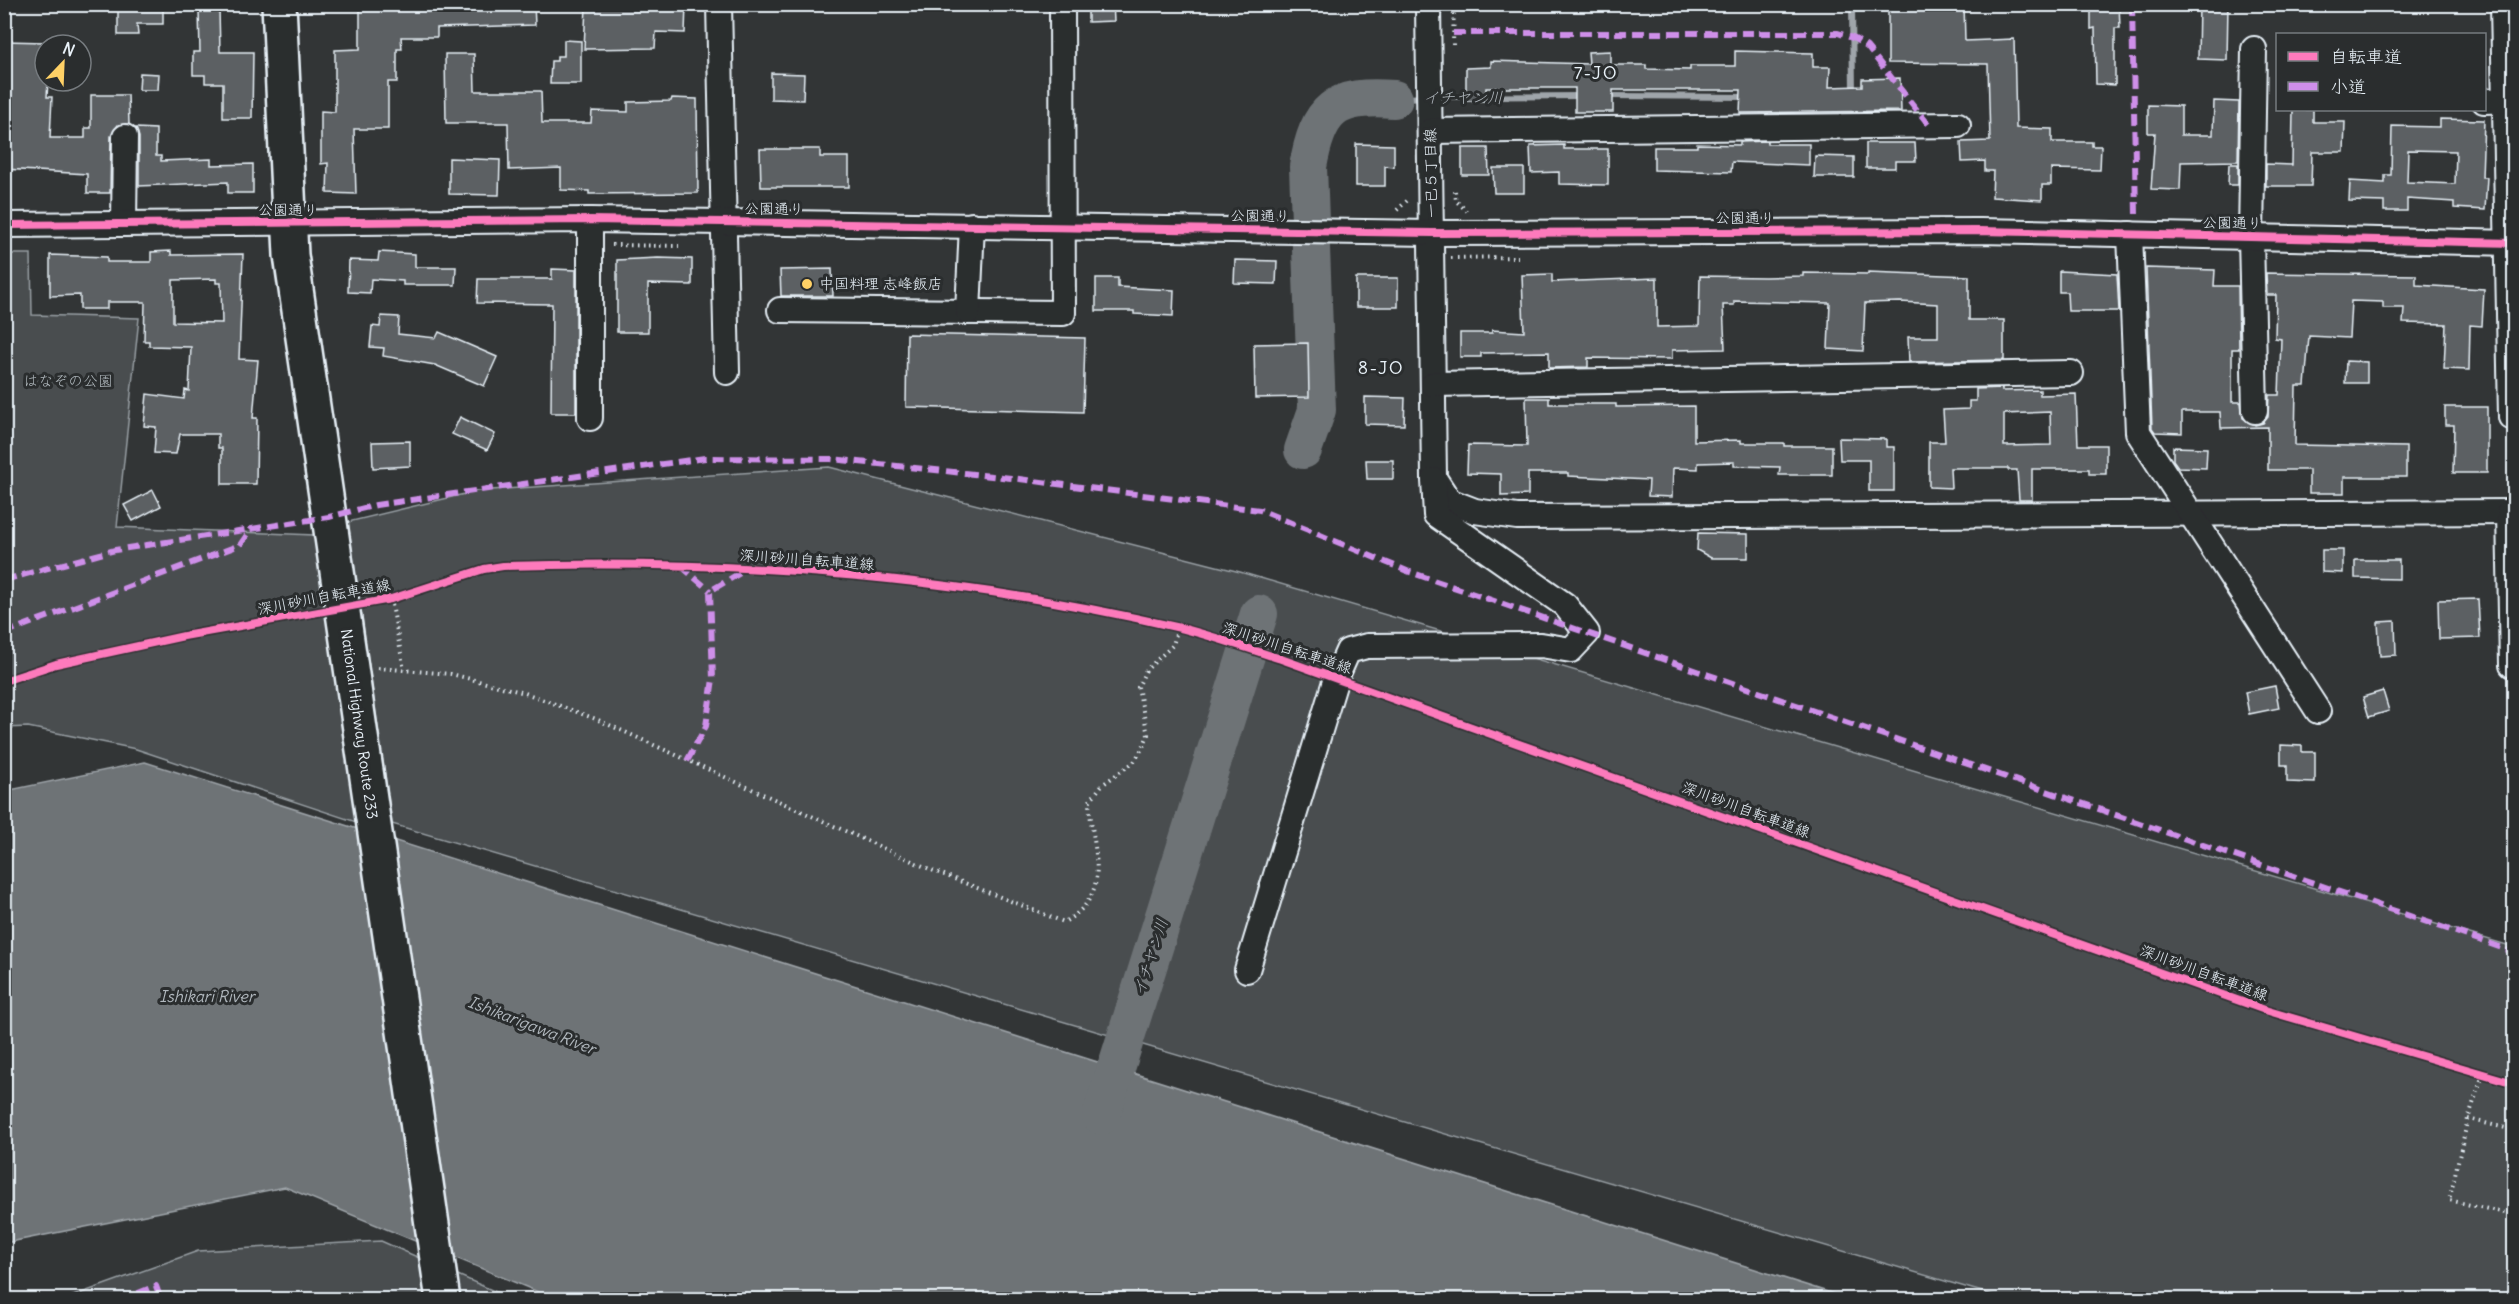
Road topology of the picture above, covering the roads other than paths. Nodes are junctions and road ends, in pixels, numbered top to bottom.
1 (279, 4) edge
2 (719, 4) edge
3 (1062, 4) edge
4 (1428, 4) edge
5 (2503, 4) edge
6 (2254, 49) dead end
7 (2501, 100) edge
8 (1958, 125) dead end
9 (1430, 131) junction
10 (125, 137) dead end
11 (590, 220) junction
12 (722, 222) junction
13 (124, 224) junction
14 (288, 224) junction
15 (4, 225) edge
16 (972, 225) junction
17 (1064, 227) junction
18 (1432, 233) junction
19 (2130, 234) junction
20 (2251, 237) junction
21 (2511, 243) edge
22 (780, 310) dead end
23 (968, 312) junction
24 (727, 372) dead end
25 (2071, 373) dead end
26 (1433, 384) junction
27 (2255, 411) dead end
28 (2511, 417) dead end
29 (590, 418) dead end
30 (1434, 478) junction
31 (2512, 512) edge
32 (2194, 516) junction
33 (2514, 665) edge
34 (2318, 711) dead end
35 (1247, 970) dead end
36 (442, 1299) edge

1 - 14 highway, National Highway Route 233
2 - 12 street
3 - 17 street
4 - 9 street, 一已５丁目線
5 - 7 street
6 - 20 street
7 - 21 street
8 - 9 street
9 - 18 street, 一已５丁目線
10 - 13 street
11 - 12 street, 公園通り
11 - 14 street, 公園通り
11 - 29 street
12 - 16 street, 公園通り
12 - 24 street
13 - 14 street, 公園通り
13 - 15 street, 公園通り
14 - 36 highway, National Highway Route 233
16 - 17 street, 公園通り
16 - 23 street
17 - 18 street, 公園通り
17 - 23 street
18 - 19 street, 公園通り
18 - 26 street, 一已５丁目線
19 - 20 street, 公園通り
19 - 32 street
20 - 21 street, 公園通り
20 - 27 street
21 - 28 street
22 - 23 street
25 - 26 street
26 - 30 street, 一已５丁目線
30 - 32 street
30 - 35 street, 一已５丁目線
31 - 32 street
31 - 33 street
32 - 34 street

